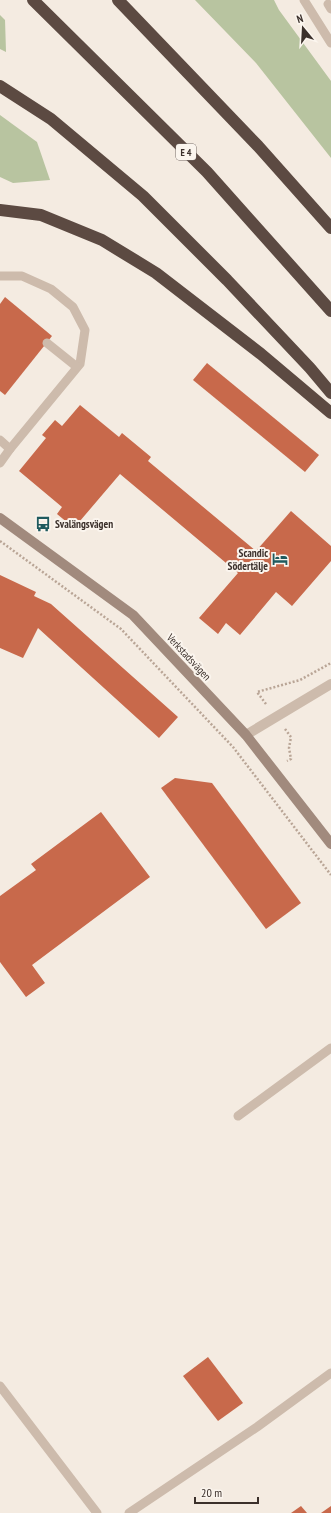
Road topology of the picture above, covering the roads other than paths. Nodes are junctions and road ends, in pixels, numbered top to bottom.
1 (33, 0) edge
2 (118, 0) edge
3 (304, 0) edge
4 (331, 43) edge
5 (0, 86) edge
6 (0, 210) edge
7 (331, 228) edge
8 (0, 276) edge
9 (331, 311) edge
10 (47, 343) dead end
11 (77, 367) junction
12 (331, 393) edge
13 (331, 413) edge
14 (0, 440) edge
15 (10, 448) junction
16 (0, 463) edge
17 (0, 518) edge
18 (331, 684) edge
19 (246, 734) junction
20 (331, 844) edge
21 (331, 1048) edge
22 (238, 1116) dead end
23 (331, 1373) edge
24 (0, 1386) edge
25 (97, 1513) edge
26 (129, 1513) edge

1 - 9 highway, E 4
2 - 7 highway
3 - 4 lane
5 - 12 highway
6 - 13 highway
8 - 11 lane
10 - 11 lane
11 - 15 lane
14 - 15 lane
15 - 16 lane
17 - 19 main road, Verkstadsvägen
18 - 19 street
19 - 20 main road, Verkstadsvägen
21 - 22 lane
23 - 26 lane
24 - 25 lane

